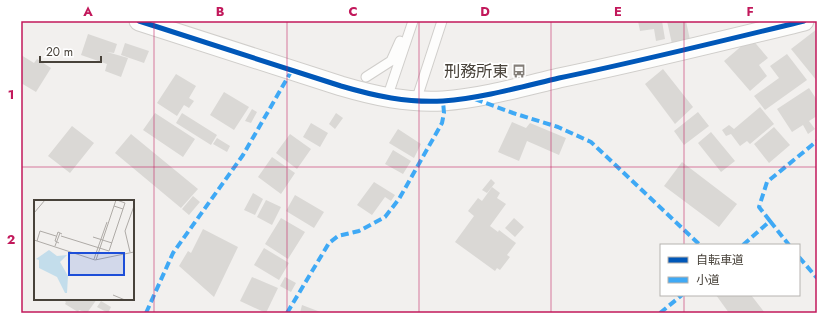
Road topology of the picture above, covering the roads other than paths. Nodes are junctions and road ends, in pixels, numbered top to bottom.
1 (139, 21) edge
2 (407, 21) edge
3 (413, 21) edge
4 (442, 21) edge
5 (804, 21) edge
6 (366, 77) dead end
7 (388, 98) junction
8 (416, 101) junction

1 - 7 street
2 - 6 lane
3 - 7 lane
4 - 8 lane
5 - 8 street
7 - 8 street

